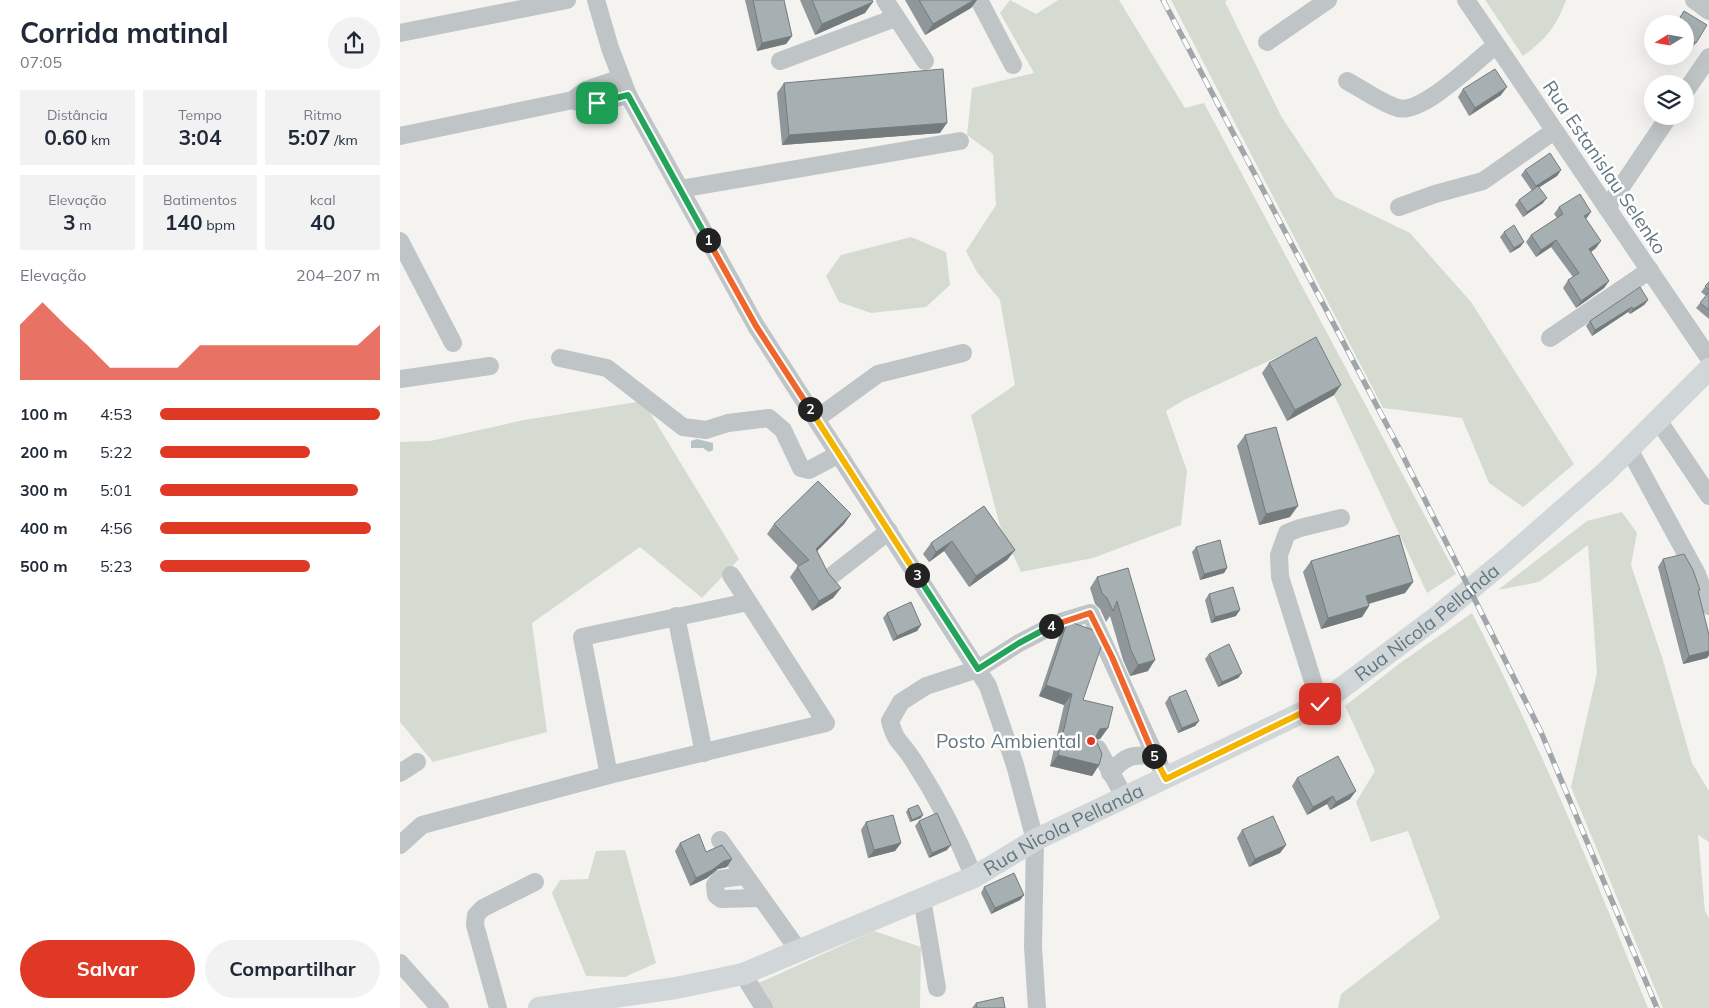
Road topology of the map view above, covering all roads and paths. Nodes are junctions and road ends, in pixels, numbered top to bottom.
1 (567, 0) edge
2 (596, 0) edge
3 (885, 0) edge
4 (979, 0) edge
5 (1328, 0) edge
6 (1466, 0) edge
7 (1694, 0) edge
8 (1709, 11) edge
9 (895, 18) junction
10 (400, 33) edge
11 (1267, 42) dead end
12 (1496, 44) junction
13 (1709, 57) edge
14 (780, 61) dead end
15 (925, 61) dead end
16 (1013, 65) dead end
17 (621, 78) junction
18 (1694, 79) edge
19 (1347, 82) dead end
20 (628, 95) junction
21 (573, 100) junction
22 (1663, 125) edge
23 (1554, 132) junction
24 (400, 136) edge
25 (960, 141) dead end
26 (680, 189) junction
27 (1399, 207) dead end
28 (1607, 208) junction
29 (400, 241) edge
30 (1650, 270) junction
31 (1550, 338) dead end
32 (452, 343) dead end
33 (963, 353) dead end
34 (560, 358) dead end
35 (1709, 358) edge
36 (490, 366) dead end
37 (1709, 369) edge
38 (400, 379) edge
39 (816, 418) junction
40 (1658, 420) junction
41 (1629, 449) junction
42 (839, 454) junction
43 (1709, 496) edge
44 (1341, 518) dead end
45 (889, 532) junction
46 (731, 575) dead end
47 (830, 576) edge
48 (748, 602) junction
49 (1709, 606) edge
50 (676, 616) junction
51 (978, 669) junction
52 (1320, 704) junction
53 (1098, 749) edge
54 (704, 753) junction
55 (1154, 755) junction
56 (417, 762) dead end
57 (400, 773) edge
58 (1110, 773) junction
59 (609, 775) junction
60 (1166, 779) junction
61 (1125, 798) junction
62 (720, 840) dead end
63 (1035, 840) junction
64 (400, 845) edge
65 (744, 876) junction
66 (974, 877) junction
67 (535, 882) dead end
68 (760, 898) junction
69 (922, 900) junction
70 (799, 952) junction
71 (400, 963) edge
72 (743, 974) junction
73 (937, 988) dead end
74 (440, 1008) edge
75 (498, 1008) edge
76 (539, 1008) edge
77 (764, 1008) edge
78 (1037, 1008) edge

1 - 10 street
2 - 17 street
3 - 9 street
4 - 16 street
5 - 11 street
6 - 12 street, Rua Estanislau Selenko
7 - 8 street
9 - 14 street
9 - 15 street
12 - 19 street
12 - 23 street, Rua Estanislau Selenko
13 - 18 street
17 - 20 street
17 - 21 street
20 - 21 street
20 - 26 street
21 - 24 street
22 - 28 street
23 - 27 street
23 - 28 street, Rua Estanislau Selenko
25 - 26 street
26 - 39 street
28 - 30 street, Rua Estanislau Selenko
29 - 32 street
30 - 31 street
30 - 35 street, Rua Estanislau Selenko
33 - 39 street
34 - 42 street
36 - 38 street
37 - 40 main road, Rua Nicola Pellanda
39 - 42 street
40 - 41 main road, Rua Nicola Pellanda
40 - 43 street
41 - 49 street
41 - 52 main road, Rua Nicola Pellanda
42 - 45 street
44 - 52 street
45 - 47 street
45 - 51 street
46 - 48 street
48 - 50 street
48 - 54 street
50 - 54 street
50 - 59 street
51 - 55 street
51 - 63 street
51 - 66 street
52 - 60 main road, Rua Nicola Pellanda
53 - 58 street
54 - 59 street
55 - 58 street
55 - 60 street
56 - 57 street
58 - 61 street
59 - 64 street
60 - 61 main road, Rua Nicola Pellanda
61 - 63 main road, Rua Nicola Pellanda
62 - 65 street
63 - 66 main road, Rua Nicola Pellanda
63 - 78 street
65 - 68 street
65 - 68 street
66 - 69 main road, Rua Nicola Pellanda
67 - 75 street
68 - 70 street
69 - 70 main road, Rua Nicola Pellanda
69 - 73 street
70 - 72 main road, Rua Nicola Pellanda
71 - 74 street
72 - 76 main road, Rua Nicola Pellanda
72 - 77 street

